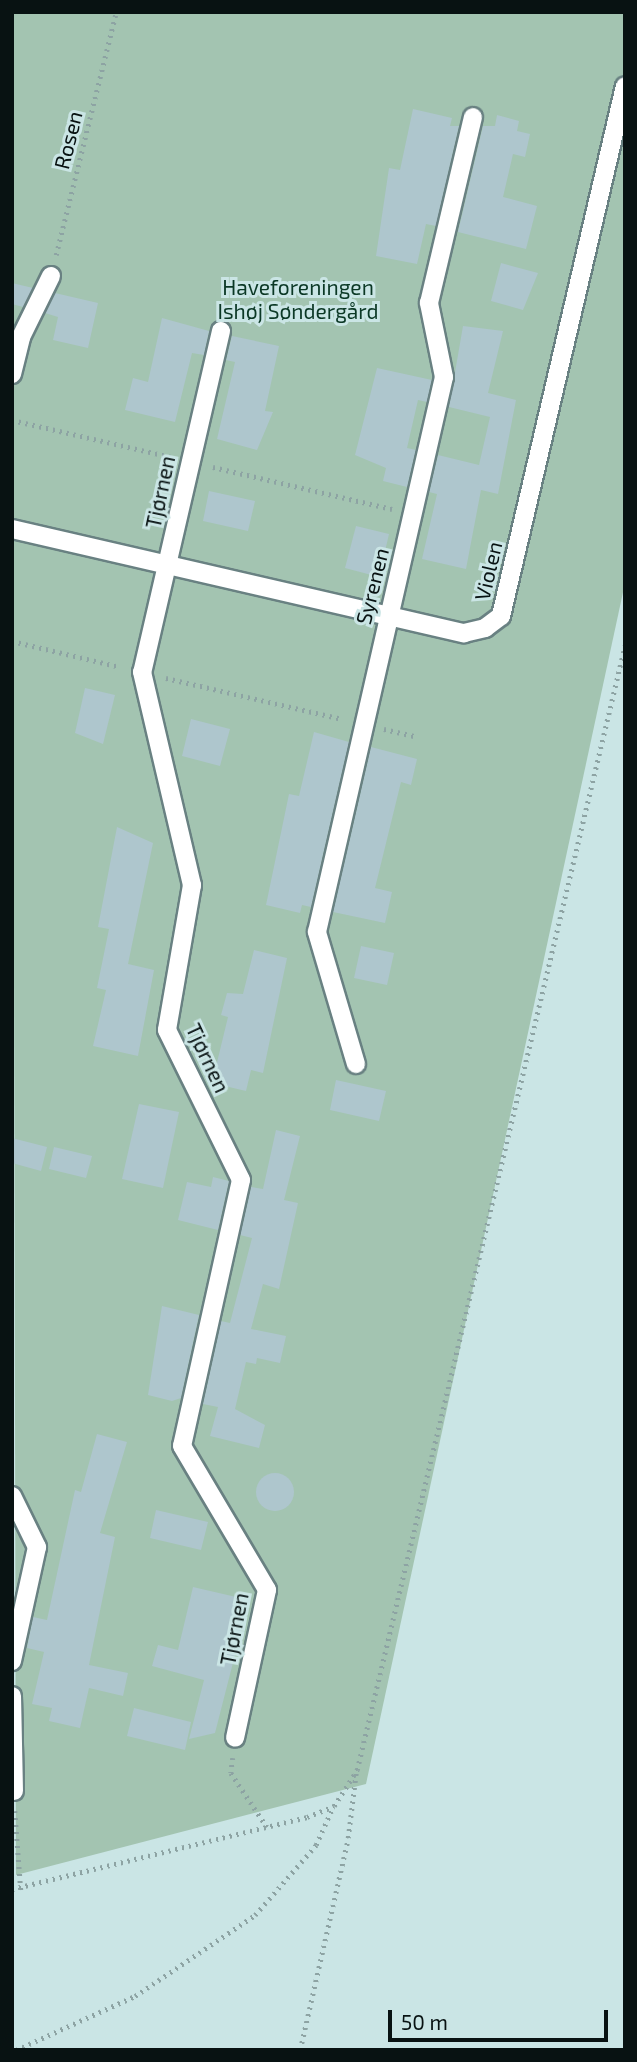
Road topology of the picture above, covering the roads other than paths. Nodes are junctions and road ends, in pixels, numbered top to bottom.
1 (625, 86) edge
2 (473, 117) dead end
3 (51, 276) road end
4 (221, 331) dead end
5 (12, 374) edge
6 (12, 529) edge
7 (168, 565) junction
8 (388, 617) junction
9 (356, 1064) dead end
10 (12, 1496) edge
11 (12, 1661) edge
12 (12, 1696) edge
13 (235, 1738) road end
14 (14, 1791) edge

1 - 8 lane, Violen
2 - 8 lane, Syrenen
3 - 5 lane
4 - 7 lane, Tjørnen
6 - 7 lane, Violen
7 - 8 lane, Violen
7 - 13 lane, Tjørnen
8 - 9 lane, Syrenen
10 - 11 lane
12 - 14 lane

